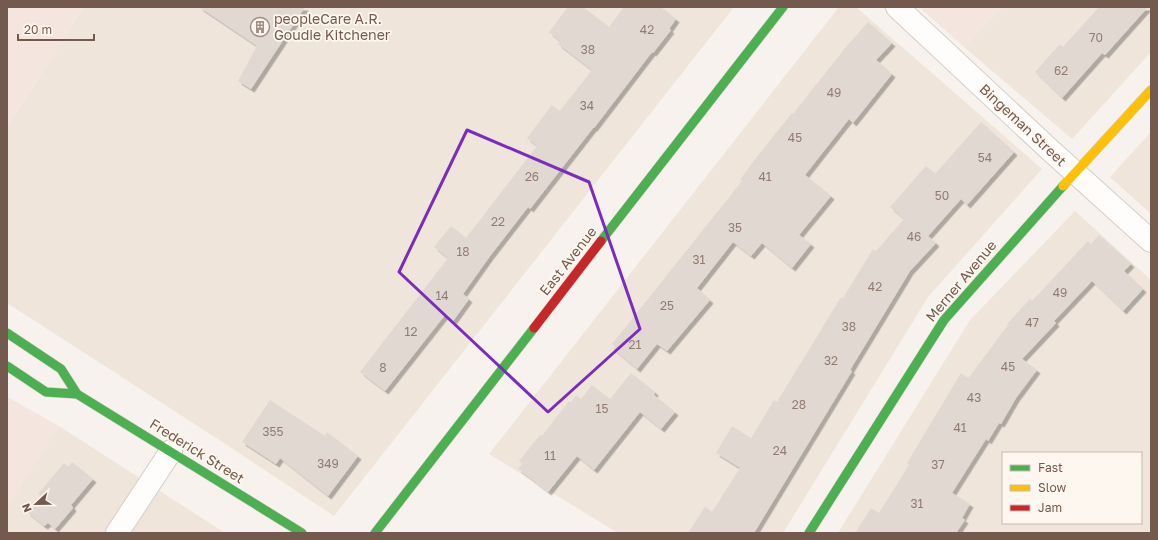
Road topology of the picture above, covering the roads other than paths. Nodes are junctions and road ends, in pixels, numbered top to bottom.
1 (783, 7) edge
2 (897, 7) edge
3 (1151, 90) edge
4 (1075, 173) junction
5 (1151, 242) edge
6 (7, 333) edge
7 (7, 366) edge
8 (77, 394) junction
9 (171, 451) junction
10 (117, 533) edge
11 (302, 533) edge
12 (375, 533) edge
13 (809, 533) edge

1 - 12 street, East Avenue
2 - 4 street, Bingeman Street
3 - 4 street, Merner Avenue
4 - 5 street, Bingeman Street
4 - 13 street, Merner Avenue
6 - 8 street, Frederick Street
7 - 8 street, Frederick Street
8 - 9 street, Frederick Street
9 - 10 street
9 - 11 street, Frederick Street

